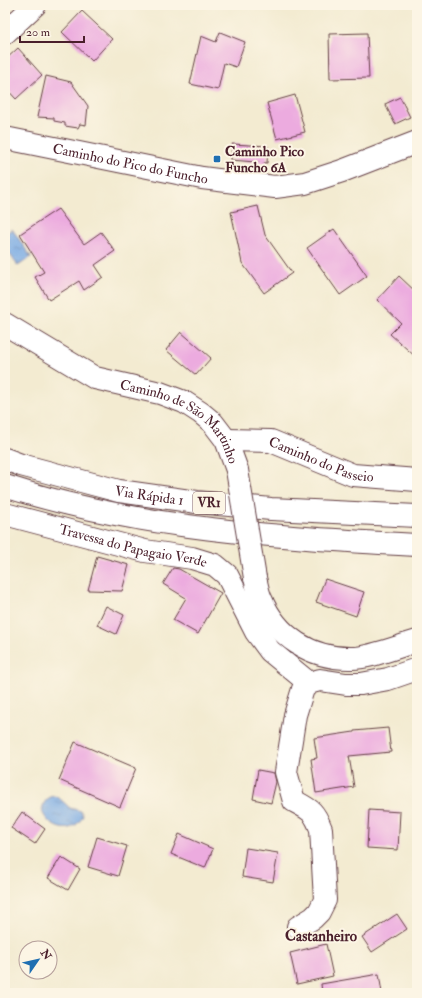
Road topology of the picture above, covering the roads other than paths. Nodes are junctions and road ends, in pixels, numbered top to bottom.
1 (35, 5) edge
2 (5, 33) edge
3 (5, 138) edge
4 (417, 142) edge
5 (5, 324) edge
6 (226, 440) junction
7 (5, 459) edge
8 (417, 480) edge
9 (5, 486) edge
10 (5, 514) edge
11 (417, 516) edge
12 (417, 545) edge
13 (417, 641) edge
14 (417, 670) edge
15 (309, 683) junction
16 (298, 927) dead end

1 - 2 main road
3 - 4 main road, Caminho do Pico do Funcho
5 - 6 main road, Caminho de São Martinho
6 - 8 main road, Caminho do Passeio
6 - 13 main road, Caminho de São Martinho, bridge
7 - 11 main road, Via Rápida 1 / VR1
9 - 12 main road, Via Rápida 1 / VR1
10 - 15 main road, Travessa do Papagaio Verde
14 - 15 main road
15 - 16 main road

